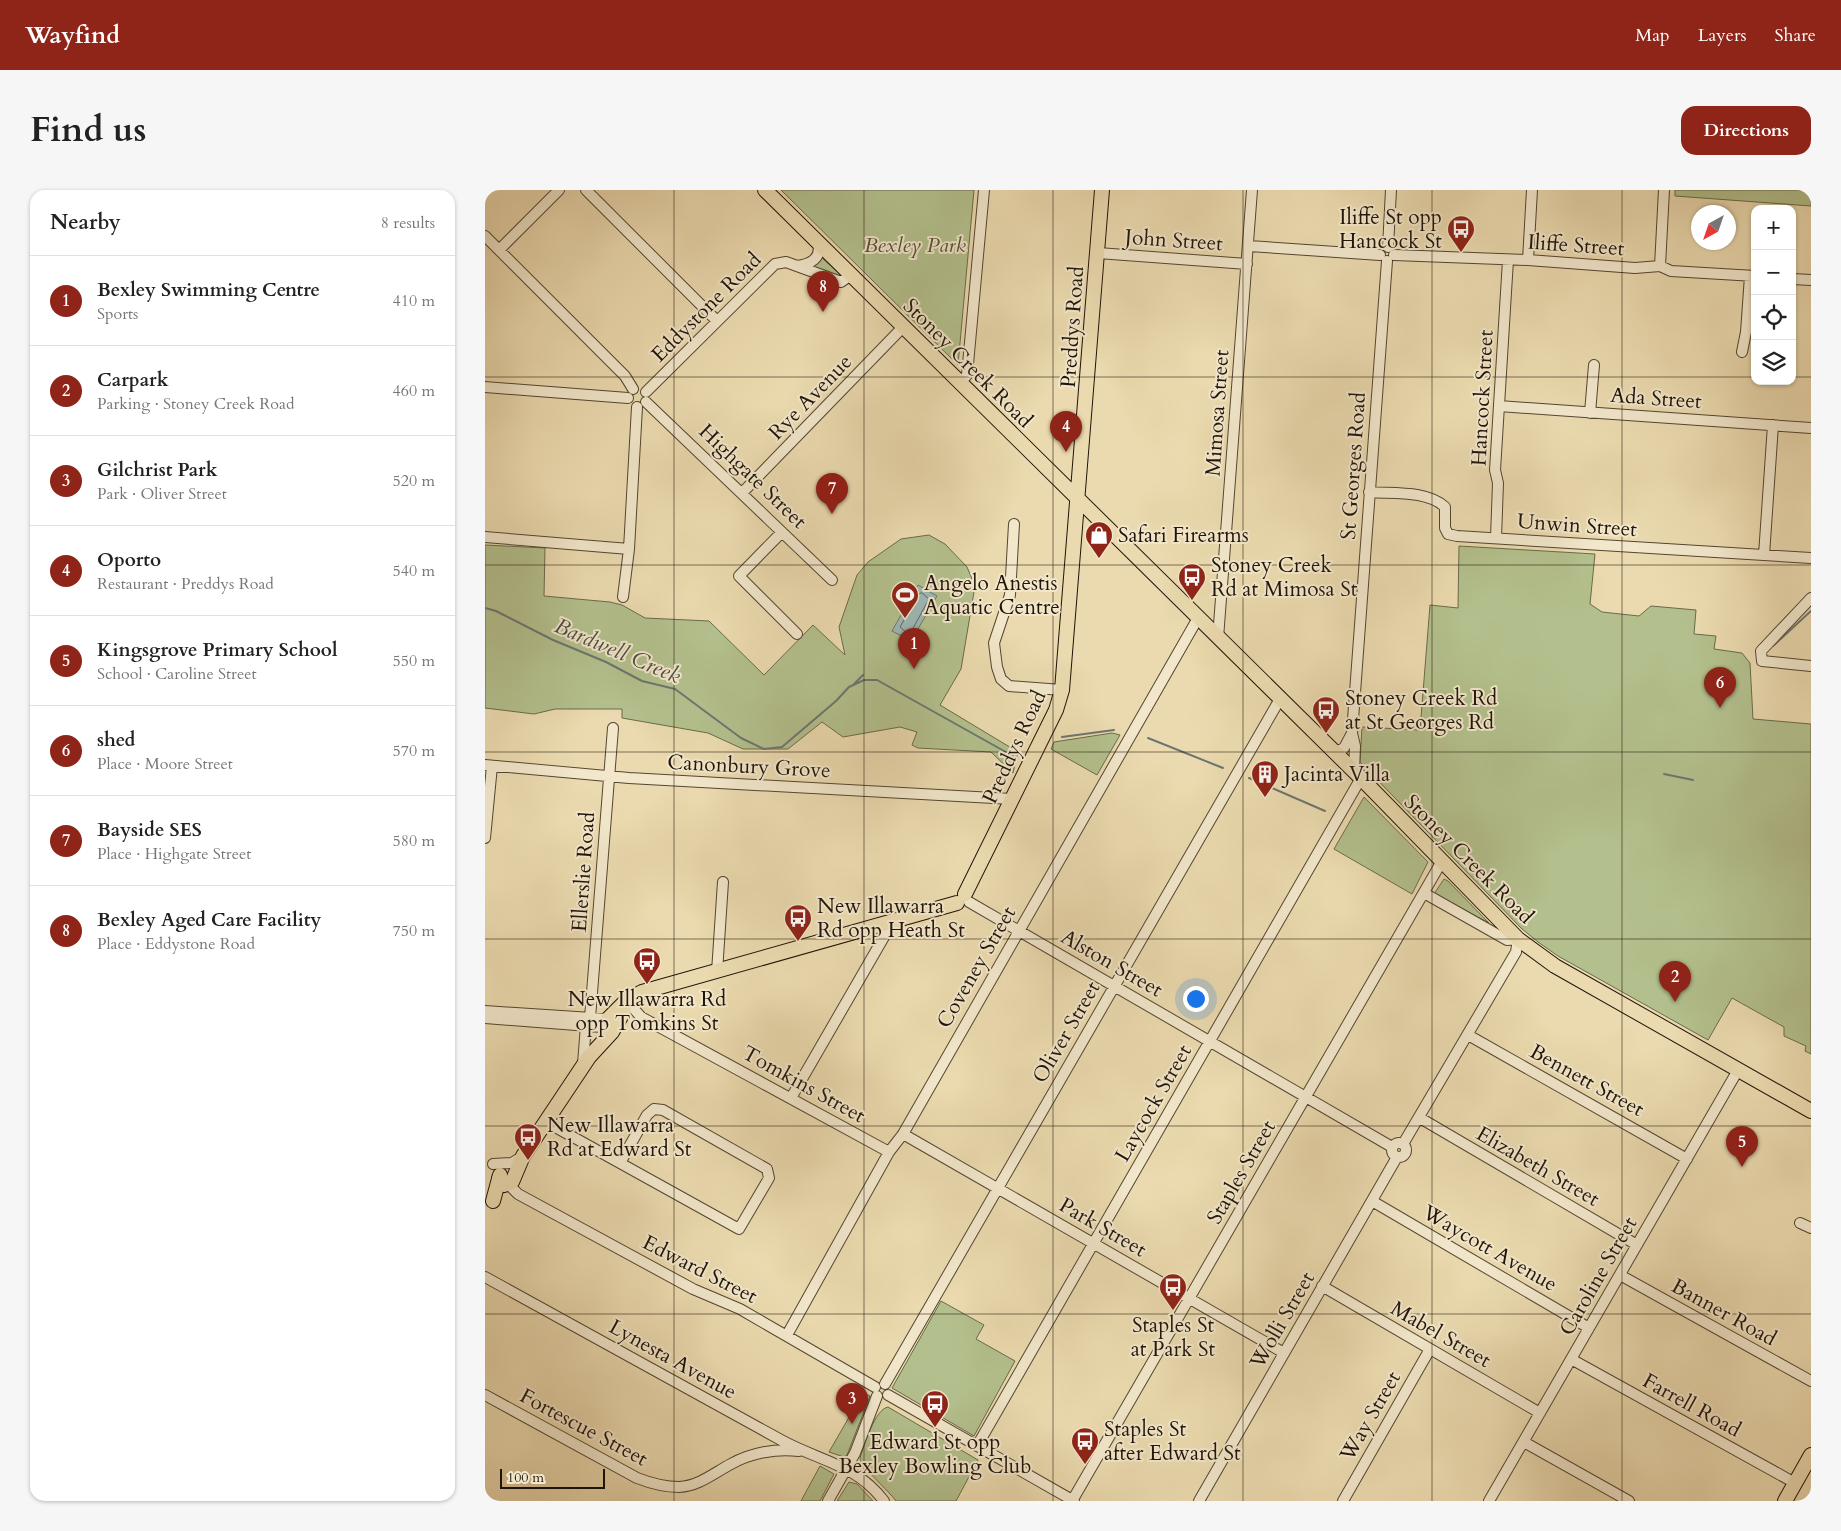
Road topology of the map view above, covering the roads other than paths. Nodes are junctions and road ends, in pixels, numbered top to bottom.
1 (559, 190) edge
2 (586, 190) edge
3 (765, 190) edge
4 (984, 190) edge
5 (1103, 190) edge
6 (1253, 190) edge
7 (1391, 190) edge
8 (1532, 190) edge
9 (1664, 190) edge
10 (485, 236) edge
11 (818, 243) junction
12 (1249, 246) junction
13 (499, 250) junction
14 (1098, 253) junction
15 (1387, 255) junction
16 (1508, 260) junction
17 (1528, 260) junction
18 (1247, 264) junction
19 (797, 266) junction
20 (1660, 266) junction
21 (851, 275) junction
22 (1751, 276) edge
23 (1796, 279) edge
24 (1811, 280) edge
25 (1751, 285) edge
26 (717, 321) junction
27 (903, 327) junction
28 (1741, 352) dead end
29 (1594, 365) dead end
30 (960, 383) junction
31 (485, 387) edge
32 (631, 394) junction
33 (643, 400) junction
34 (1499, 406) junction
35 (1590, 413) junction
36 (1773, 425) junction
37 (1811, 428) edge
38 (743, 492) junction
39 (1369, 492) junction
40 (1078, 500) junction
41 (1014, 524) dead end
42 (782, 532) junction
43 (485, 537) edge
44 (1496, 538) junction
45 (629, 549) junction
46 (1764, 555) junction
47 (1811, 558) edge
48 (832, 580) dead end
49 (623, 597) dead end
50 (1811, 598) edge
51 (1198, 618) junction
52 (797, 634) dead end
53 (1218, 638) junction
54 (1811, 666) edge
55 (1062, 690) junction
56 (1280, 698) junction
57 (613, 728) dead end
58 (1352, 733) junction
59 (1331, 748) junction
60 (489, 765) edge
61 (1357, 775) junction
62 (608, 776) junction
63 (1011, 799) junction
64 (485, 838) edge
65 (1442, 861) junction
66 (723, 882) dead end
67 (1423, 893) junction
68 (964, 900) junction
69 (892, 922) junction
70 (1018, 930) junction
71 (1518, 939) junction
72 (716, 972) junction
73 (1115, 985) junction
74 (638, 999) junction
75 (485, 1010) edge
76 (485, 1018) edge
77 (588, 1022) junction
78 (607, 1025) junction
79 (1468, 1035) junction
80 (1210, 1041) junction
81 (581, 1069) junction
82 (1739, 1070) junction
83 (1306, 1096) junction
84 (791, 1098) junction
85 (1811, 1112) edge
86 (1420, 1118) junction
87 (546, 1122) junction
88 (903, 1134) junction
89 (1403, 1144) junction
90 (1392, 1147) junction
91 (889, 1152) junction
92 (523, 1156) junction
93 (1397, 1157) junction
94 (1687, 1159) junction
95 (620, 1163) junction
96 (506, 1178) junction
97 (997, 1188) junction
98 (1372, 1201) junction
99 (489, 1206) edge
100 (1801, 1222) dead end
101 (1811, 1228) edge
102 (1094, 1244) junction
103 (1637, 1245) junction
104 (1620, 1276) junction
105 (485, 1277) edge
106 (1322, 1286) junction
107 (1189, 1298) junction
108 (1589, 1328) junction
109 (787, 1335) junction
110 (1429, 1350) junction
111 (1284, 1353) junction
112 (1571, 1359) junction
113 (1811, 1381) edge
114 (881, 1391) junction
115 (485, 1395) edge
116 (1540, 1413) junction
117 (1523, 1442) junction
118 (977, 1446) junction
119 (809, 1453) junction
120 (1809, 1463) edge
121 (846, 1468) junction
122 (1795, 1483) junction
123 (828, 1501) edge
124 (884, 1501) edge
125 (1073, 1501) edge
126 (1199, 1501) edge
127 (1343, 1501) edge
128 (1489, 1501) edge
129 (1629, 1501) edge
130 (1785, 1501) edge

1 - 13 street
2 - 26 street
3 - 11 main road, Stoney Creek Road
4 - 30 street
5 - 14 main road, Preddys Road
6 - 12 street, Mimosa Street
7 - 15 street, St Georges Road
8 - 17 street
9 - 20 street
10 - 13 street
11 - 19 street, Eddystone Road
11 - 21 main road, Stoney Creek Road
12 - 15 street, Iliffe Street
12 - 18 street, Mimosa Street
13 - 32 street
14 - 18 street, John Street
14 - 40 main road, Preddys Road
15 - 16 street, Iliffe Street
15 - 39 street, St Georges Road
16 - 17 street, Iliffe Street
16 - 34 street, Hancock Street
17 - 20 street, Iliffe Street
18 - 53 street, Mimosa Street
19 - 21 street, Eddystone Road
19 - 26 street, Eddystone Road
20 - 22 street, Iliffe Street
21 - 27 main road, Stoney Creek Road
23 - 24 street
25 - 28 street
26 - 33 street, Eddystone Road
27 - 30 main road, Stoney Creek Road
27 - 38 street, Rye Avenue
29 - 35 street
30 - 40 main road, Stoney Creek Road
31 - 32 street
32 - 33 street
32 - 33 street, Highgate Street
33 - 38 street, Highgate Street
33 - 45 street
34 - 35 street, Ada Street
34 - 44 street, Hancock Street
35 - 36 street, Ada Street
36 - 37 street, Ada Street
36 - 46 street
38 - 42 street, Highgate Street
39 - 44 street, Unwin Street
39 - 58 street, St Georges Road
40 - 51 main road, Stoney Creek Road
40 - 55 main road, Preddys Road
41 - 55 street
42 - 48 street, Highgate Street
42 - 52 street
43 - 45 street
44 - 46 street, Unwin Street
45 - 49 street
46 - 47 street, Unwin Street
50 - 54 street
51 - 53 main road, Stoney Creek Road
51 - 70 street, Coveney Street
53 - 56 main road, Stoney Creek Road
55 - 63 main road, Preddys Road
56 - 59 main road, Stoney Creek Road
56 - 73 street, Oliver Street
57 - 62 street, Ellerslie Road
58 - 59 street
58 - 61 street, St Georges Road
59 - 61 main road, Stoney Creek Road
60 - 62 street, Canonbury Grove
60 - 64 street
61 - 65 main road, Stoney Creek Road
61 - 80 street, Laycock Street
62 - 63 street, Canonbury Grove
62 - 77 street, Ellerslie Road
63 - 68 main road, Preddys Road
65 - 67 street, Staples Street
65 - 71 main road, Stoney Creek Road
66 - 72 street
67 - 71 street
67 - 83 street, Staples Street
68 - 69 main road
68 - 70 street, Alston Street
69 - 72 main road
69 - 84 street
70 - 73 street, Alston Street
70 - 88 street, Coveney Street
71 - 79 street
71 - 82 main road, Stoney Creek Road
72 - 74 main road
72 - 78 main road
73 - 80 street, Alston Street
73 - 97 street, Oliver Street
74 - 78 main road
74 - 84 street, Tomkins Street
75 - 77 street
76 - 77 street
77 - 78 street
77 - 81 street, Ellerslie Road
78 - 81 main road
79 - 86 street
79 - 94 street, Bennett Street
80 - 83 street, Alston Street
80 - 102 street, Laycock Street
81 - 87 main road
82 - 85 main road, Stoney Creek Road
82 - 94 street, Caroline Street
83 - 90 street, Alston Street
83 - 107 street, Staples Street
84 - 91 street, Tomkins Street
86 - 89 street
86 - 103 street, Elizabeth Street
87 - 92 main road
87 - 95 street
88 - 91 street, Coveney Street
88 - 97 street, Park Street
89 - 90 street
89 - 93 street
90 - 93 street
91 - 109 street, Coveney Street
92 - 96 main road
92 - 96 street
93 - 98 street, Wolli Street
94 - 103 street, Caroline Street
95 - 95 street
96 - 99 main road
96 - 109 street, Edward Street
97 - 102 street, Park Street
97 - 114 street, Oliver Street
98 - 106 street, Wolli Street
98 - 108 street, Waycott Avenue
100 - 101 street
102 - 107 street, Park Street
102 - 118 street, Laycock Street
103 - 104 street, Caroline Street
104 - 108 street, Caroline Street
104 - 113 street, Banner Road
105 - 119 street, Lynesta Avenue
106 - 110 street, Mabel Street
106 - 111 street, Wolli Street
107 - 111 street, Park Street
107 - 125 street, Staples Street
108 - 112 street, Caroline Street
109 - 114 street, Edward Street
110 - 116 street, Mabel Street
110 - 127 street, Way Street
111 - 126 street, Wolli Street
112 - 116 street, Caroline Street
112 - 122 street, Farrell Road
114 - 118 street, Edward Street
114 - 121 street, Oliver Street
115 - 119 street, Fortescue Street
116 - 117 street, Caroline Street
117 - 128 street, Caroline Street
117 - 129 street
118 - 125 street, Edward Street
119 - 121 street, Lynesta Avenue
120 - 122 main road
121 - 123 street, Oliver Street
121 - 124 street, Lynesta Avenue
122 - 130 main road

